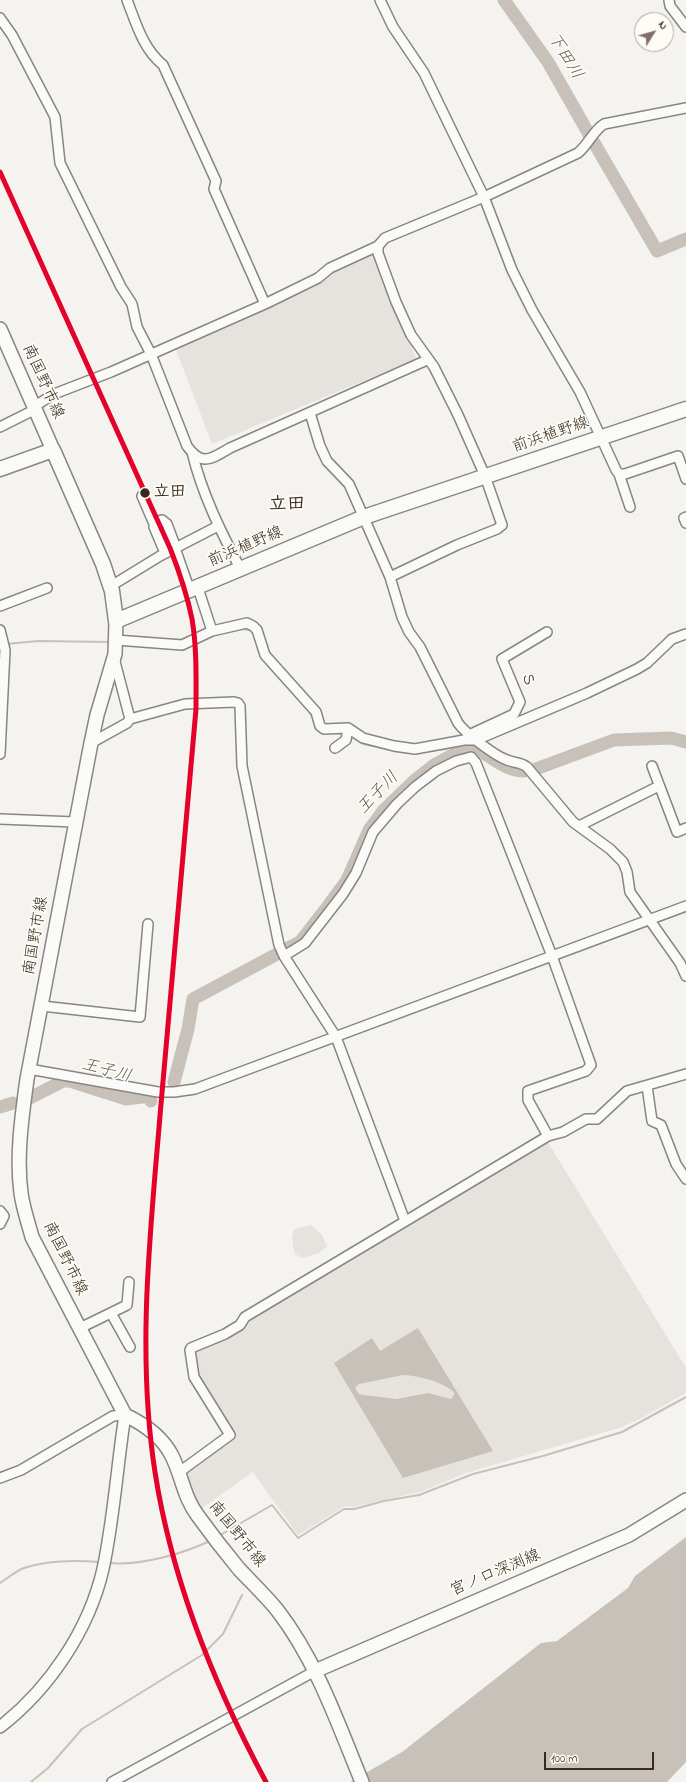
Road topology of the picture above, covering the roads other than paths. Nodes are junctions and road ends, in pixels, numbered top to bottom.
1 (127, 0) edge
2 (380, 0) edge
3 (669, 0) edge
4 (0, 18) edge
5 (686, 27) edge
6 (686, 108) edge
7 (484, 197) junction
8 (378, 246) junction
9 (265, 304) junction
10 (0, 329) edge
11 (151, 354) junction
12 (427, 360) junction
13 (35, 408) junction
14 (686, 409) edge
15 (310, 413) junction
16 (0, 427) edge
17 (601, 437) junction
18 (53, 450) junction
19 (192, 452) junction
20 (0, 469) edge
21 (619, 474) junction
22 (485, 476) junction
23 (686, 479) edge
24 (142, 496) dead end
25 (630, 507) dead end
26 (364, 517) junction
27 (686, 517) edge
28 (686, 523) edge
29 (154, 524) junction
30 (218, 526) junction
31 (176, 548) junction
32 (165, 554) junction
33 (241, 570) junction
34 (390, 577) junction
35 (111, 586) junction
36 (47, 588) dead end
37 (194, 590) junction
38 (0, 606) edge
39 (116, 621) junction
40 (0, 630) edge
41 (212, 631) junction
42 (547, 632) dead end
43 (685, 636) edge
44 (116, 640) junction
45 (114, 658) junction
46 (130, 718) junction
47 (348, 728) junction
48 (475, 740) junction
49 (90, 743) junction
50 (335, 748) dead end
51 (0, 754) edge
52 (471, 757) junction
53 (652, 766) dead end
54 (659, 786) junction
55 (0, 819) edge
56 (75, 822) junction
57 (579, 826) junction
58 (686, 828) edge
59 (686, 906) edge
60 (650, 919) junction
61 (148, 924) dead end
62 (284, 956) junction
63 (552, 956) junction
64 (686, 976) edge
65 (42, 1006) junction
66 (336, 1037) junction
67 (29, 1069) junction
68 (686, 1074) edge
69 (647, 1086) junction
70 (548, 1136) junction
71 (686, 1179) edge
72 (0, 1211) edge
73 (405, 1222) junction
74 (0, 1224) edge
75 (129, 1282) dead end
76 (111, 1313) junction
77 (80, 1328) junction
78 (130, 1347) dead end
79 (125, 1415) junction
80 (178, 1473) junction
81 (0, 1478) edge
82 (686, 1500) edge
83 (317, 1675) junction
84 (0, 1727) edge
85 (112, 1782) edge
86 (362, 1782) edge

1 - 9 street
2 - 7 street
3 - 5 street
4 - 11 street
6 - 7 street
7 - 8 street
7 - 17 street
8 - 9 street
8 - 12 street
9 - 11 street
10 - 13 main road, 南国野市線
11 - 13 street
11 - 19 street
12 - 15 street
12 - 22 street
13 - 16 street
13 - 18 main road, 南国野市線
14 - 17 main road, 前浜植野線
15 - 19 street
15 - 26 street
17 - 21 street
17 - 22 main road, 前浜植野線
18 - 20 main road
18 - 35 main road
19 - 30 street
21 - 23 street
21 - 25 street
22 - 26 main road, 前浜植野線
22 - 34 street
24 - 29 street
26 - 33 main road, 前浜植野線
26 - 34 street
27 - 28 street
29 - 31 street
29 - 32 street
30 - 31 street
30 - 33 street
31 - 32 street
31 - 37 street
32 - 35 street
33 - 37 main road, 前浜植野線
34 - 48 street
35 - 39 main road
36 - 38 street
37 - 39 main road, 前浜植野線
37 - 41 street
39 - 44 main road, 南国野市線
40 - 51 street
41 - 44 street
41 - 47 street
42 - 48 street, S
43 - 48 street
44 - 45 main road, 南国野市線
45 - 46 street
45 - 49 main road, 南国野市線
46 - 49 street
46 - 62 street
47 - 48 street
47 - 50 street
48 - 52 street
48 - 57 street
49 - 56 main road, 南国野市線
52 - 62 street
52 - 63 street
53 - 54 street
54 - 57 street
54 - 58 street
55 - 56 street
56 - 65 main road, 南国野市線
57 - 60 street
59 - 60 street
60 - 63 street
60 - 64 street
61 - 65 street
62 - 66 street
63 - 66 street
63 - 70 street
65 - 67 main road, 南国野市線
66 - 67 street
66 - 73 street
67 - 77 main road, 南国野市線
68 - 69 street
69 - 70 street
69 - 71 street
70 - 73 street
72 - 74 street
73 - 80 street
75 - 76 street
76 - 77 street
76 - 78 street
77 - 79 main road, 南国野市線
79 - 80 main road, 南国野市線
79 - 81 street
79 - 84 street
80 - 83 main road, 南国野市線
82 - 83 main road, 宮ノ口深渕線
83 - 85 street
83 - 86 main road, 南国野市線

